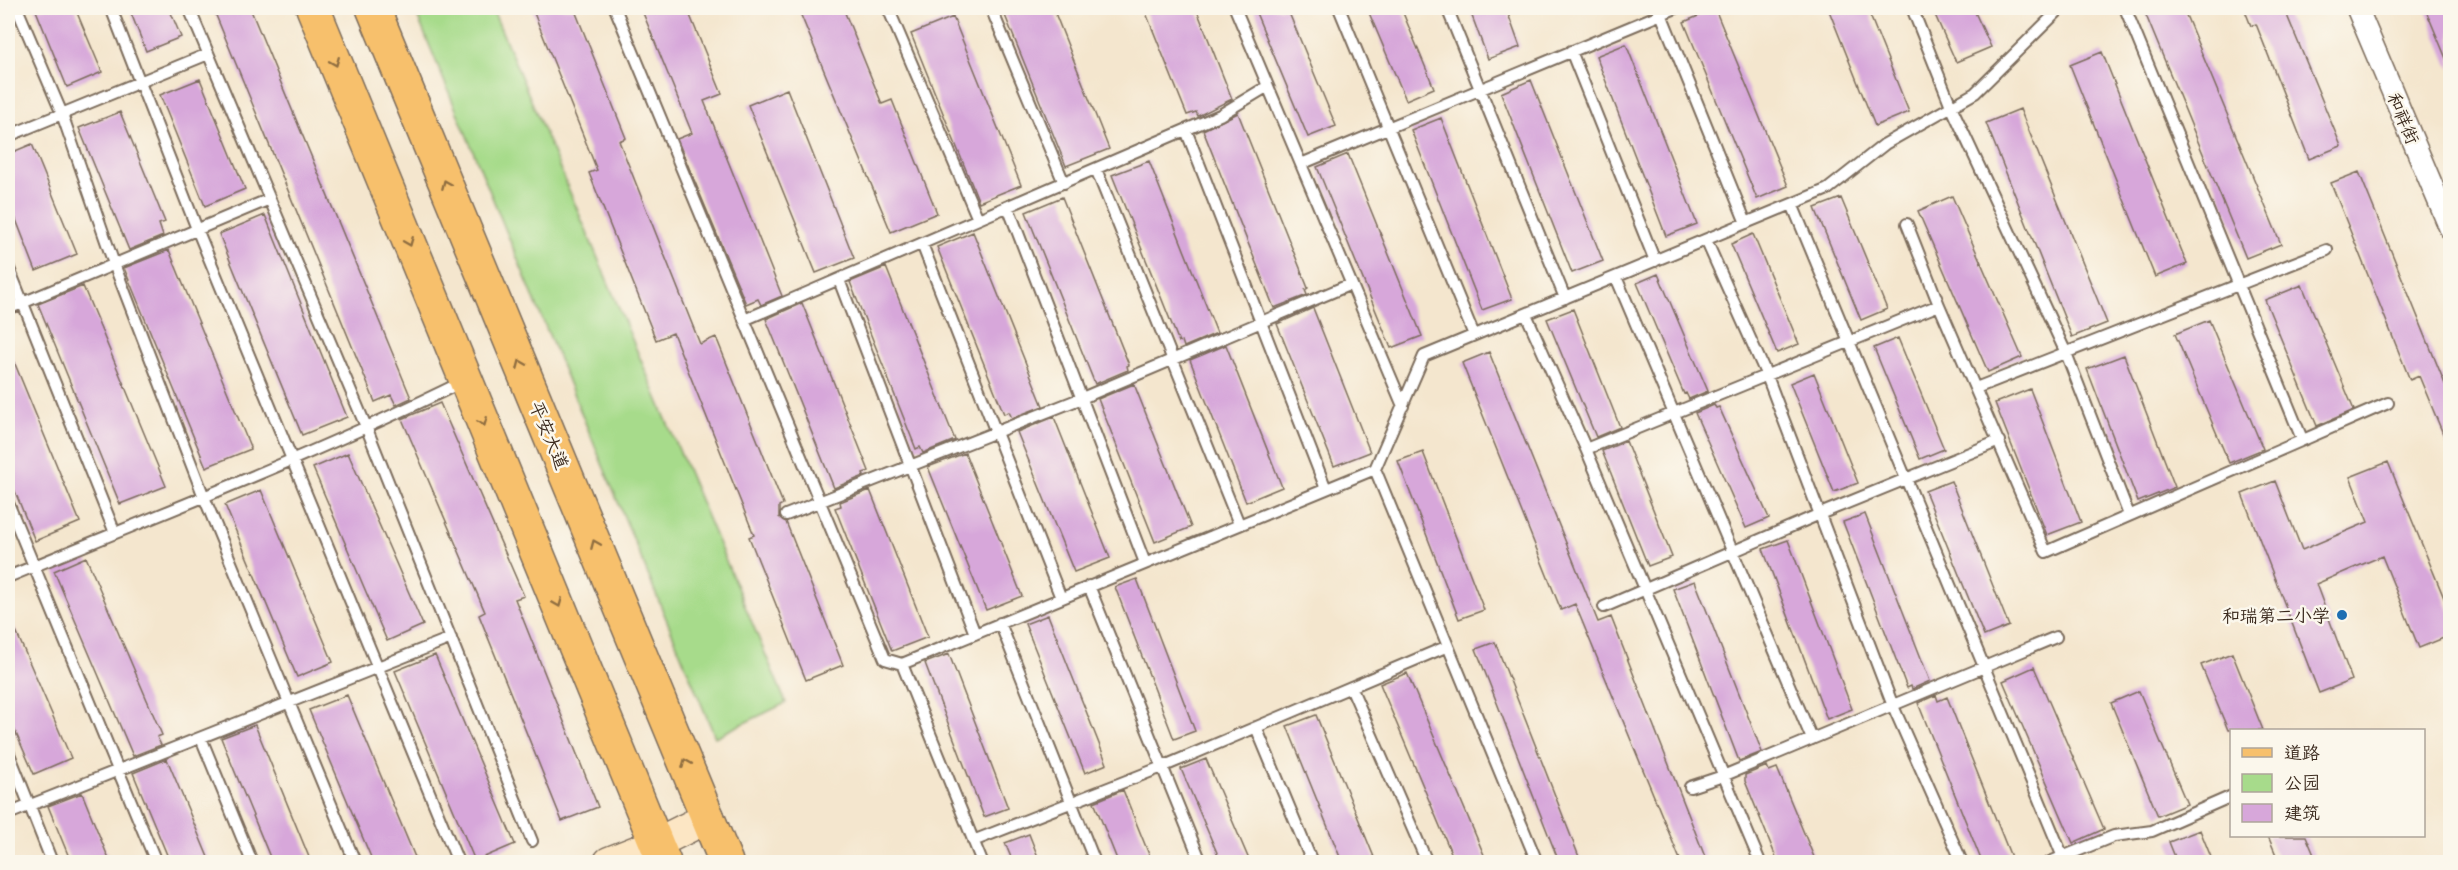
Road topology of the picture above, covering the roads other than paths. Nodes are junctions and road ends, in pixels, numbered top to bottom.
1 (17, 8) edge
2 (111, 8) edge
3 (189, 8) edge
4 (313, 8) edge
5 (373, 8) edge
6 (615, 8) edge
7 (888, 8) edge
8 (992, 8) edge
9 (1235, 8) edge
10 (1339, 8) edge
11 (1447, 8) edge
12 (1676, 8) edge
13 (1912, 8) edge
14 (2061, 8) edge
15 (2125, 8) edge
16 (2357, 8) edge
17 (1659, 11) edge
18 (1571, 51) junction
19 (208, 54) junction
20 (139, 82) junction
21 (1268, 86) junction
22 (1482, 89) junction
23 (1951, 106) junction
24 (62, 114) junction
25 (1388, 127) junction
26 (1186, 130) junction
27 (8, 136) edge
28 (1301, 164) junction
29 (1096, 169) junction
30 (1064, 183) junction
31 (270, 199) junction
32 (1792, 204) junction
33 (1008, 207) junction
34 (978, 219) junction
35 (1746, 223) junction
36 (1907, 224) dead end
37 (2451, 228) edge
38 (197, 229) junction
39 (1706, 240) junction
40 (922, 244) junction
41 (2327, 250) dead end
42 (1655, 261) junction
43 (114, 264) junction
44 (8, 266) edge
45 (1616, 277) junction
46 (839, 280) junction
47 (1352, 284) junction
48 (2240, 284) junction
49 (1564, 298) junction
50 (21, 303) junction
51 (1939, 305) junction
52 (8, 309) edge
53 (1526, 314) junction
54 (744, 320) junction
55 (1261, 322) junction
56 (1474, 335) junction
57 (1851, 341) junction
58 (2066, 353) junction
59 (1173, 360) junction
60 (1767, 375) junction
61 (466, 380) junction
62 (1976, 388) junction
63 (1082, 399) junction
64 (2388, 403) dead end
65 (1403, 406) junction
66 (1674, 413) junction
67 (367, 429) junction
68 (996, 431) junction
69 (2302, 439) junction
70 (1999, 441) junction
71 (1586, 449) junction
72 (294, 460) junction
73 (910, 465) junction
74 (1375, 469) junction
75 (1907, 478) junction
76 (1326, 489) junction
77 (204, 497) junction
78 (822, 501) junction
79 (8, 503) edge
80 (1820, 514) junction
81 (786, 515) dead end
82 (2129, 515) junction
83 (1239, 524) junction
84 (115, 533) junction
85 (1734, 551) junction
86 (1145, 563) junction
87 (34, 566) junction
88 (8, 577) edge
89 (1089, 586) junction
90 (1646, 590) junction
91 (1061, 598) junction
92 (1604, 608) dead end
93 (1000, 623) junction
94 (975, 634) junction
95 (451, 638) junction
96 (2056, 638) dead end
97 (1448, 646) junction
98 (902, 664) junction
99 (1984, 666) junction
100 (378, 668) junction
101 (1351, 687) junction
102 (289, 703) junction
103 (1893, 706) junction
104 (1256, 727) junction
105 (201, 738) junction
106 (1812, 739) junction
107 (8, 751) edge
108 (1162, 767) junction
109 (117, 771) junction
110 (1723, 776) junction
111 (1690, 787) dead end
112 (2230, 797) edge
113 (1072, 802) junction
114 (30, 805) junction
115 (8, 814) edge
116 (708, 817) junction
117 (532, 841) dead end
118 (973, 841) junction
119 (661, 853) edge
120 (2064, 860) edge
121 (52, 862) edge
122 (156, 862) edge
123 (252, 862) edge
124 (355, 862) edge
125 (458, 862) edge
126 (609, 862) edge
127 (726, 862) edge
128 (982, 862) edge
129 (1095, 862) edge
130 (1200, 862) edge
131 (1312, 862) edge
132 (1427, 862) edge
133 (1537, 862) edge
134 (1760, 862) edge
135 (1962, 862) edge
136 (2050, 862) edge

1 - 24 lane
2 - 20 lane
3 - 19 lane
4 -> 61 main road
116 -> 5 main road, 平安大道
6 - 54 lane
7 - 34 lane
8 - 30 lane
9 - 21 lane
10 - 25 lane
11 - 22 lane
12 - 17 lane
13 - 23 lane
14 - 23 lane
15 - 48 lane
16 - 37 street, 和祥街
17 - 18 lane
17 - 35 lane
18 - 22 lane
18 - 42 lane
19 - 20 lane
19 - 31 lane
20 - 24 lane
20 - 38 lane
21 - 26 lane
21 - 28 lane
22 - 25 lane
22 - 49 lane
23 - 32 lane
23 - 58 lane
24 - 27 lane
24 - 43 lane
25 - 28 lane
25 - 56 lane
26 - 29 lane
26 - 55 lane
28 - 47 lane
29 - 30 lane
29 - 59 lane
30 - 33 lane
31 - 38 lane
31 - 67 lane
32 - 35 lane
32 - 57 lane
33 - 34 lane
33 - 63 lane
34 - 40 lane
35 - 39 lane
36 - 51 lane
38 - 43 lane
38 - 72 lane
39 - 42 lane
39 - 60 lane
40 - 46 lane
40 - 68 lane
41 - 48 lane
42 - 45 lane
43 - 50 lane
43 - 77 lane
44 - 50 lane
45 - 49 lane
45 - 66 lane
46 - 54 lane
46 - 73 lane
47 - 55 lane
47 - 65 lane
48 - 58 lane
48 - 69 lane
49 - 53 lane
50 - 52 lane
50 - 84 lane
51 - 57 lane
51 - 62 lane
53 - 56 lane
53 - 71 lane
54 - 78 lane
55 - 59 lane
55 - 76 lane
56 - 65 lane
57 - 60 lane
57 - 75 lane
58 - 62 lane
58 - 82 lane
59 - 63 lane
59 - 83 lane
60 - 66 lane
60 - 80 lane
61 - 67 lane
61 -> 119 main road
62 - 70 lane
63 - 68 lane
63 - 86 lane
64 - 69 lane
65 - 74 lane
66 - 71 lane
66 - 85 lane
67 - 72 lane
67 - 95 lane
68 - 73 lane
68 - 91 lane
69 - 82 lane
70 - 75 lane
70 - 82 lane
71 - 90 lane
72 - 77 lane
72 - 100 lane
73 - 78 lane
73 - 94 lane
74 - 76 lane
74 - 97 lane
75 - 80 lane
75 - 99 lane
76 - 83 lane
77 - 84 lane
77 - 102 lane
78 - 81 lane
78 - 98 lane
79 - 87 lane
80 - 85 lane
80 - 103 lane
83 - 86 lane
84 - 87 lane
85 - 90 lane
85 - 106 lane
86 - 89 lane
87 - 88 lane
87 - 109 lane
89 - 91 lane
89 - 108 lane
90 - 92 lane
90 - 110 lane
91 - 93 lane
93 - 94 lane
93 - 113 lane
94 - 98 lane
95 - 100 lane
95 - 117 lane
96 - 99 lane
97 - 101 lane
97 - 133 lane
98 - 118 lane
99 - 103 lane
99 - 120 lane
100 - 102 lane
100 - 125 lane
101 - 104 lane
101 - 132 lane
102 - 105 lane
102 - 124 lane
103 - 106 lane
103 - 135 lane
104 - 108 lane
104 - 131 lane
105 - 109 lane
105 - 123 lane
106 - 110 lane
107 - 114 lane
108 - 113 lane
108 - 130 lane
109 - 114 lane
109 - 122 lane
110 - 111 lane
110 - 134 lane
112 - 120 lane
113 - 118 lane
113 - 129 lane
114 - 115 lane
114 - 121 lane
116 - 119 street
116 - 127 main road, 平安大道
118 - 128 lane
119 - 126 street
120 - 136 lane

